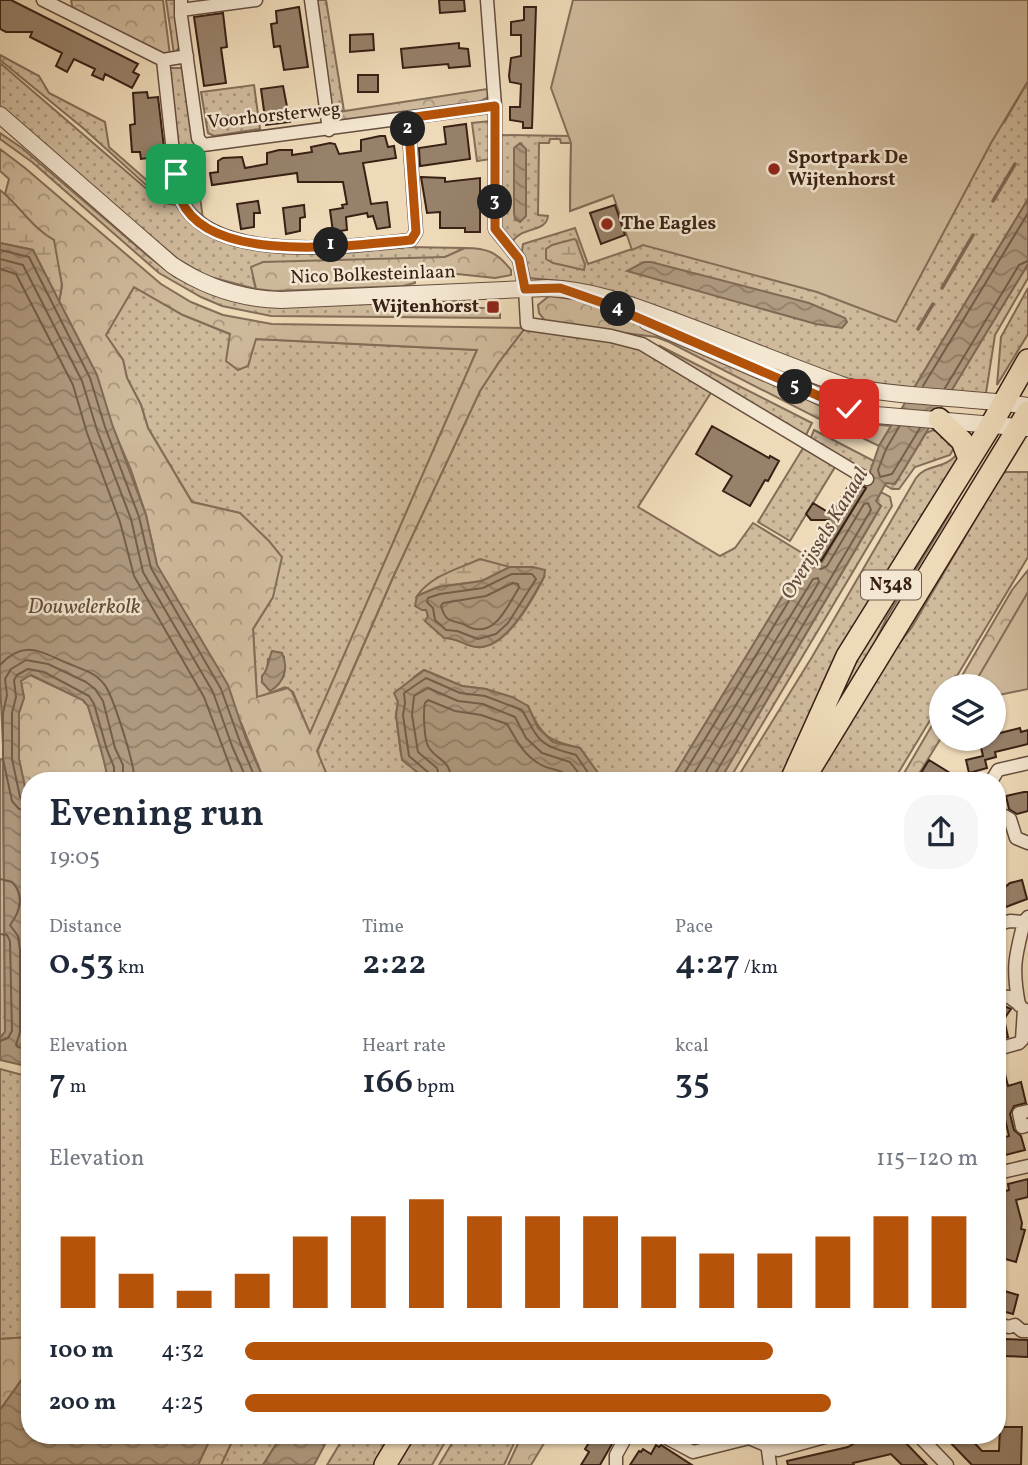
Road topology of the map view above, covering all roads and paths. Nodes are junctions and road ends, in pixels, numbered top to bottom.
1 (43, 0) edge
2 (256, 0) edge
3 (311, 0) edge
4 (487, 0) edge
5 (181, 5) edge
6 (187, 57) junction
7 (163, 60) junction
8 (495, 106) junction
9 (0, 115) edge
10 (408, 118) junction
11 (0, 127) edge
12 (329, 130) junction
13 (61, 170) junction
14 (560, 288) junction
15 (525, 289) junction
16 (1028, 360) edge
17 (1002, 402) junction
18 (1028, 406) edge
19 (939, 419) junction
20 (1025, 422) edge
21 (991, 425) junction
22 (969, 459) junction
23 (867, 479) dead end
24 (1028, 763) edge
25 (795, 772) edge
26 (808, 772) edge
27 (997, 772) edge
28 (1006, 817) edge
29 (1028, 843) edge
30 (1026, 920) edge
31 (1006, 922) edge
32 (1006, 997) edge
33 (1024, 1009) edge
34 (1006, 1047) edge
35 (1028, 1111) edge
36 (1028, 1125) edge
37 (1028, 1166) edge
38 (1006, 1171) edge
39 (1006, 1326) edge
40 (1028, 1331) edge
41 (397, 1444) edge
42 (622, 1444) edge
43 (678, 1444) edge
44 (725, 1444) edge
45 (768, 1444) edge
46 (771, 1444) edge
47 (800, 1444) edge
48 (927, 1444) edge
49 (384, 1465) edge
50 (616, 1465) edge
51 (770, 1465) edge
52 (947, 1465) edge

1 - 7 street
2 - 5 street
3 - 12 street
4 - 8 street
5 - 6 street, Voorhorsterweg
6 - 7 street
6 - 12 street, Voorhorsterweg
7 - 10 street
8 - 10 street, Voorhorsterweg
8 - 15 street
9 - 13 street, Nico Bolkesteinlaan
10 - 12 street, Voorhorsterweg
11 - 13 street, Nico Bolkesteinlaan
13 - 15 street, Nico Bolkesteinlaan
14 - 15 street, Nico Bolkesteinlaan
14 - 17 street, Nico Bolkesteinlaan
14 - 19 street, Nico Bolkesteinlaan
15 - 23 street
16 - 17 main road, N348
17 - 18 street, Nico Bolkesteinlaan
17 - 21 main road, N348
19 - 21 street, Nico Bolkesteinlaan
19 - 22 main road
20 - 21 street, Nico Bolkesteinlaan
20 - 26 main road, N348
21 - 22 main road, N348
22 - 25 main road, N348
24 - 27 street
28 - 29 street
30 - 31 street
30 - 33 street
32 - 33 street
33 - 34 street
35 - 36 street
37 - 38 street
39 - 40 street
41 - 49 main road
42 - 50 street
43 - 44 street
45 - 51 street
46 - 47 street
48 - 52 street

